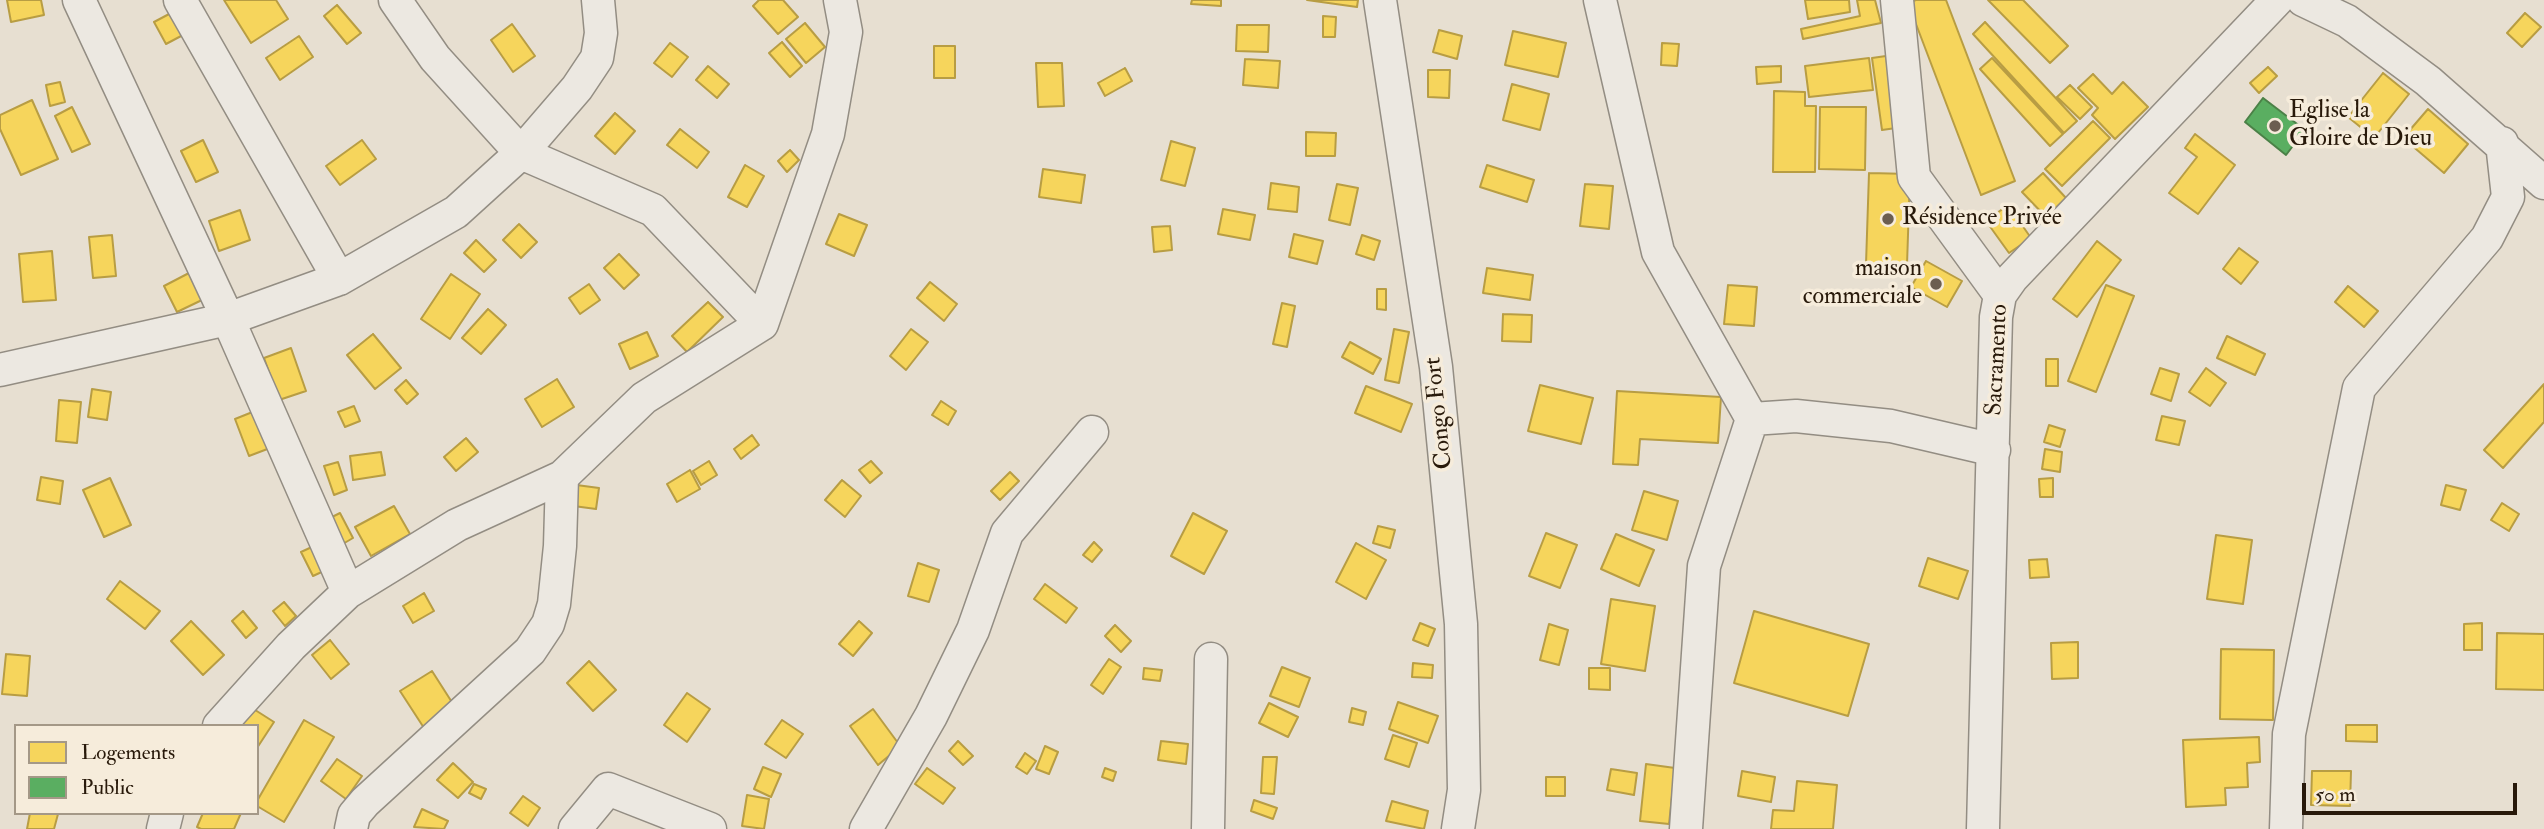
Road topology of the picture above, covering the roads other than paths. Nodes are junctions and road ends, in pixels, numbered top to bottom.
1 (79, 0) edge
2 (180, 0) edge
3 (395, 0) edge
4 (598, 0) edge
5 (840, 0) edge
6 (1380, 0) edge
7 (1600, 0) edge
8 (1897, 0) edge
9 (2277, 0) edge
10 (2303, 0) edge
11 (2502, 144) junction
12 (520, 153) junction
13 (2544, 183) edge
14 (339, 279) junction
15 (2000, 295) junction
16 (228, 319) junction
17 (762, 324) junction
18 (0, 370) edge
19 (1752, 419) junction
20 (1092, 432) dead end
21 (1994, 450) junction
22 (562, 477) junction
23 (348, 592) junction
24 (1211, 659) dead end
25 (221, 724) edge
26 (351, 829) edge
27 (575, 829) edge
28 (710, 829) edge
29 (866, 829) edge
30 (1208, 829) edge
31 (1458, 829) edge
32 (1686, 829) edge
33 (1983, 829) edge
34 (2286, 829) edge

1 - 16 street
2 - 14 street
3 - 12 street
4 - 12 street
5 - 17 street
6 - 31 street, Congo Fort
7 - 19 street
8 - 15 street
9 - 15 street, Sacramento
10 - 11 street
11 - 13 street
11 - 34 street
12 - 14 street
12 - 17 street
14 - 16 street
15 - 21 street, Sacramento
16 - 18 street
16 - 23 street
17 - 22 street
19 - 21 street
19 - 32 street
20 - 29 street
21 - 33 street, Sacramento
22 - 23 street
22 - 26 street
23 - 25 street
24 - 30 street
27 - 28 street

